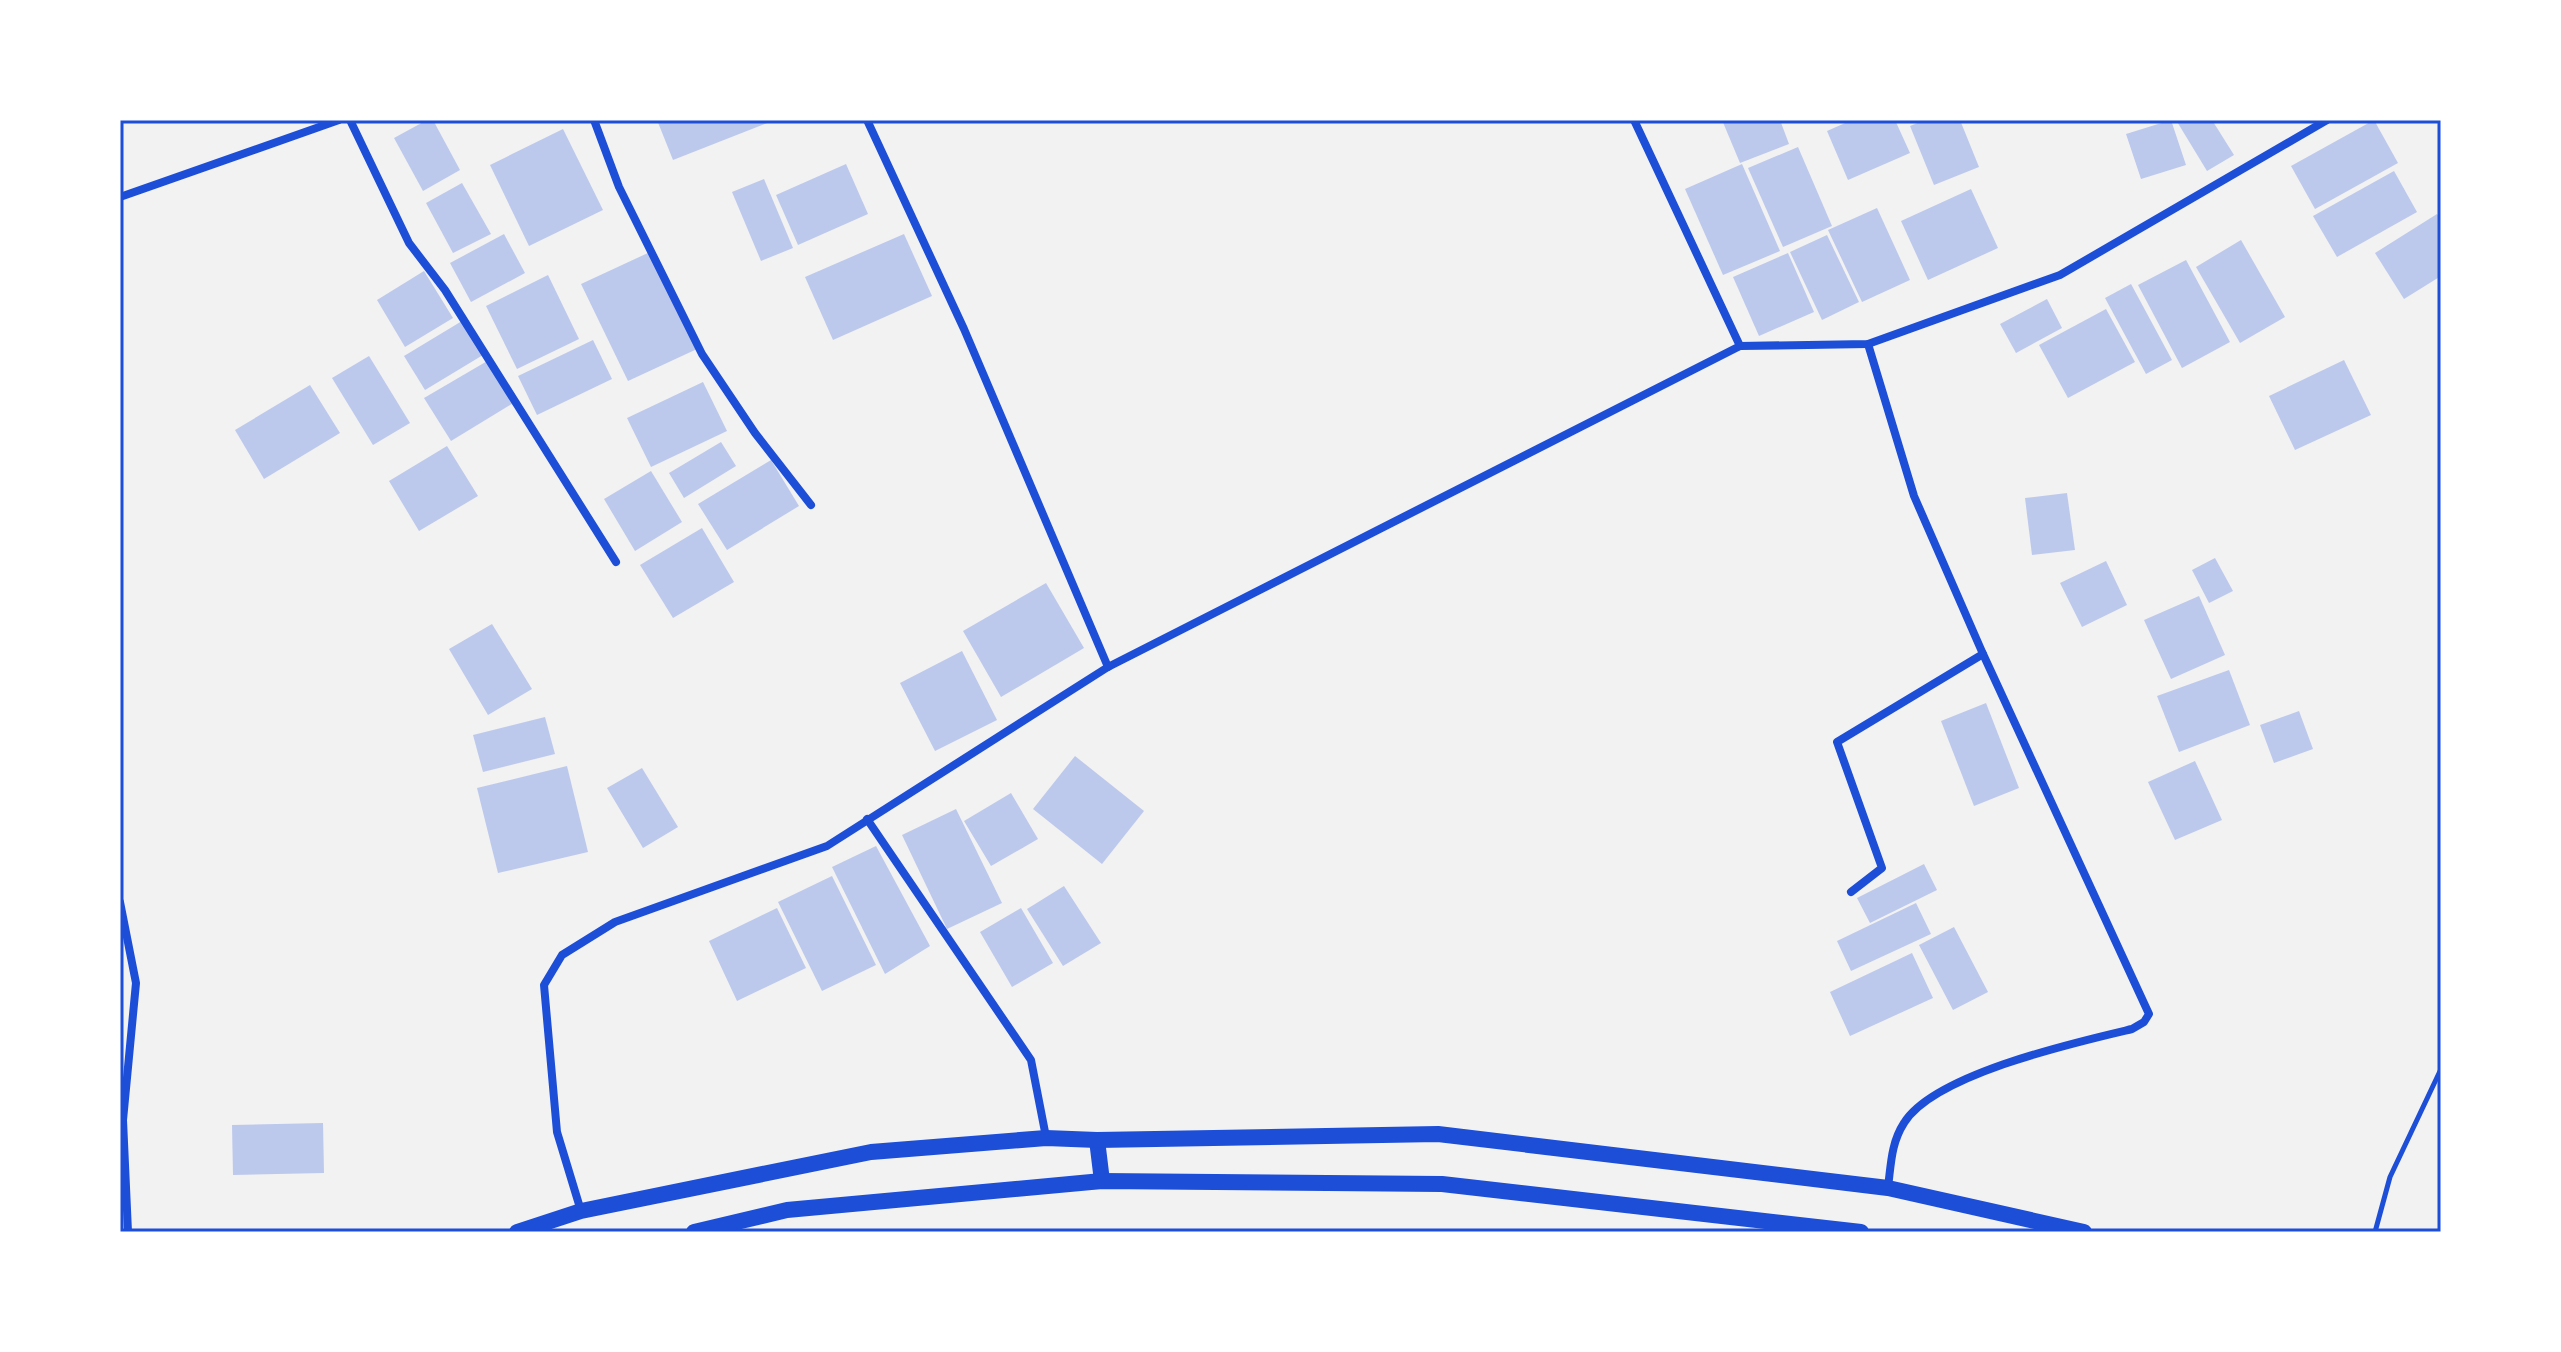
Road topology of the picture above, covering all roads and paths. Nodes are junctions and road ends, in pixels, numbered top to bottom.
1 (339, 120) edge
2 (350, 120) edge
3 (594, 120) edge
4 (867, 120) edge
5 (1634, 120) edge
6 (2327, 120) edge
7 (120, 197) edge
8 (1868, 344) junction
9 (1740, 346) junction
10 (811, 505) dead end
11 (616, 562) dead end
12 (1983, 654) junction
13 (1108, 667) junction
14 (867, 819) junction
15 (1851, 892) dead end
16 (120, 902) edge
17 (2441, 1069) edge
18 (1046, 1138) junction
19 (1097, 1140) junction
20 (1102, 1181) junction
21 (1888, 1188) junction
22 (581, 1211) junction
23 (128, 1232) edge
24 (517, 1232) edge
25 (694, 1232) edge
26 (1861, 1232) edge
27 (2084, 1232) edge
28 (2375, 1232) edge

1 - 7 street
2 - 11 street
3 - 10 street
4 - 13 street
5 - 9 street
6 - 8 street
8 - 9 street
8 - 12 street
9 - 13 street
12 - 15 street
12 - 21 street
13 - 14 street
14 - 18 street
14 - 22 street
16 - 23 street
17 - 28 path
18 - 19 main road
18 - 22 main road
19 - 20 main road
19 - 21 main road
20 - 25 main road
20 - 26 main road
21 - 27 main road
22 - 24 main road

